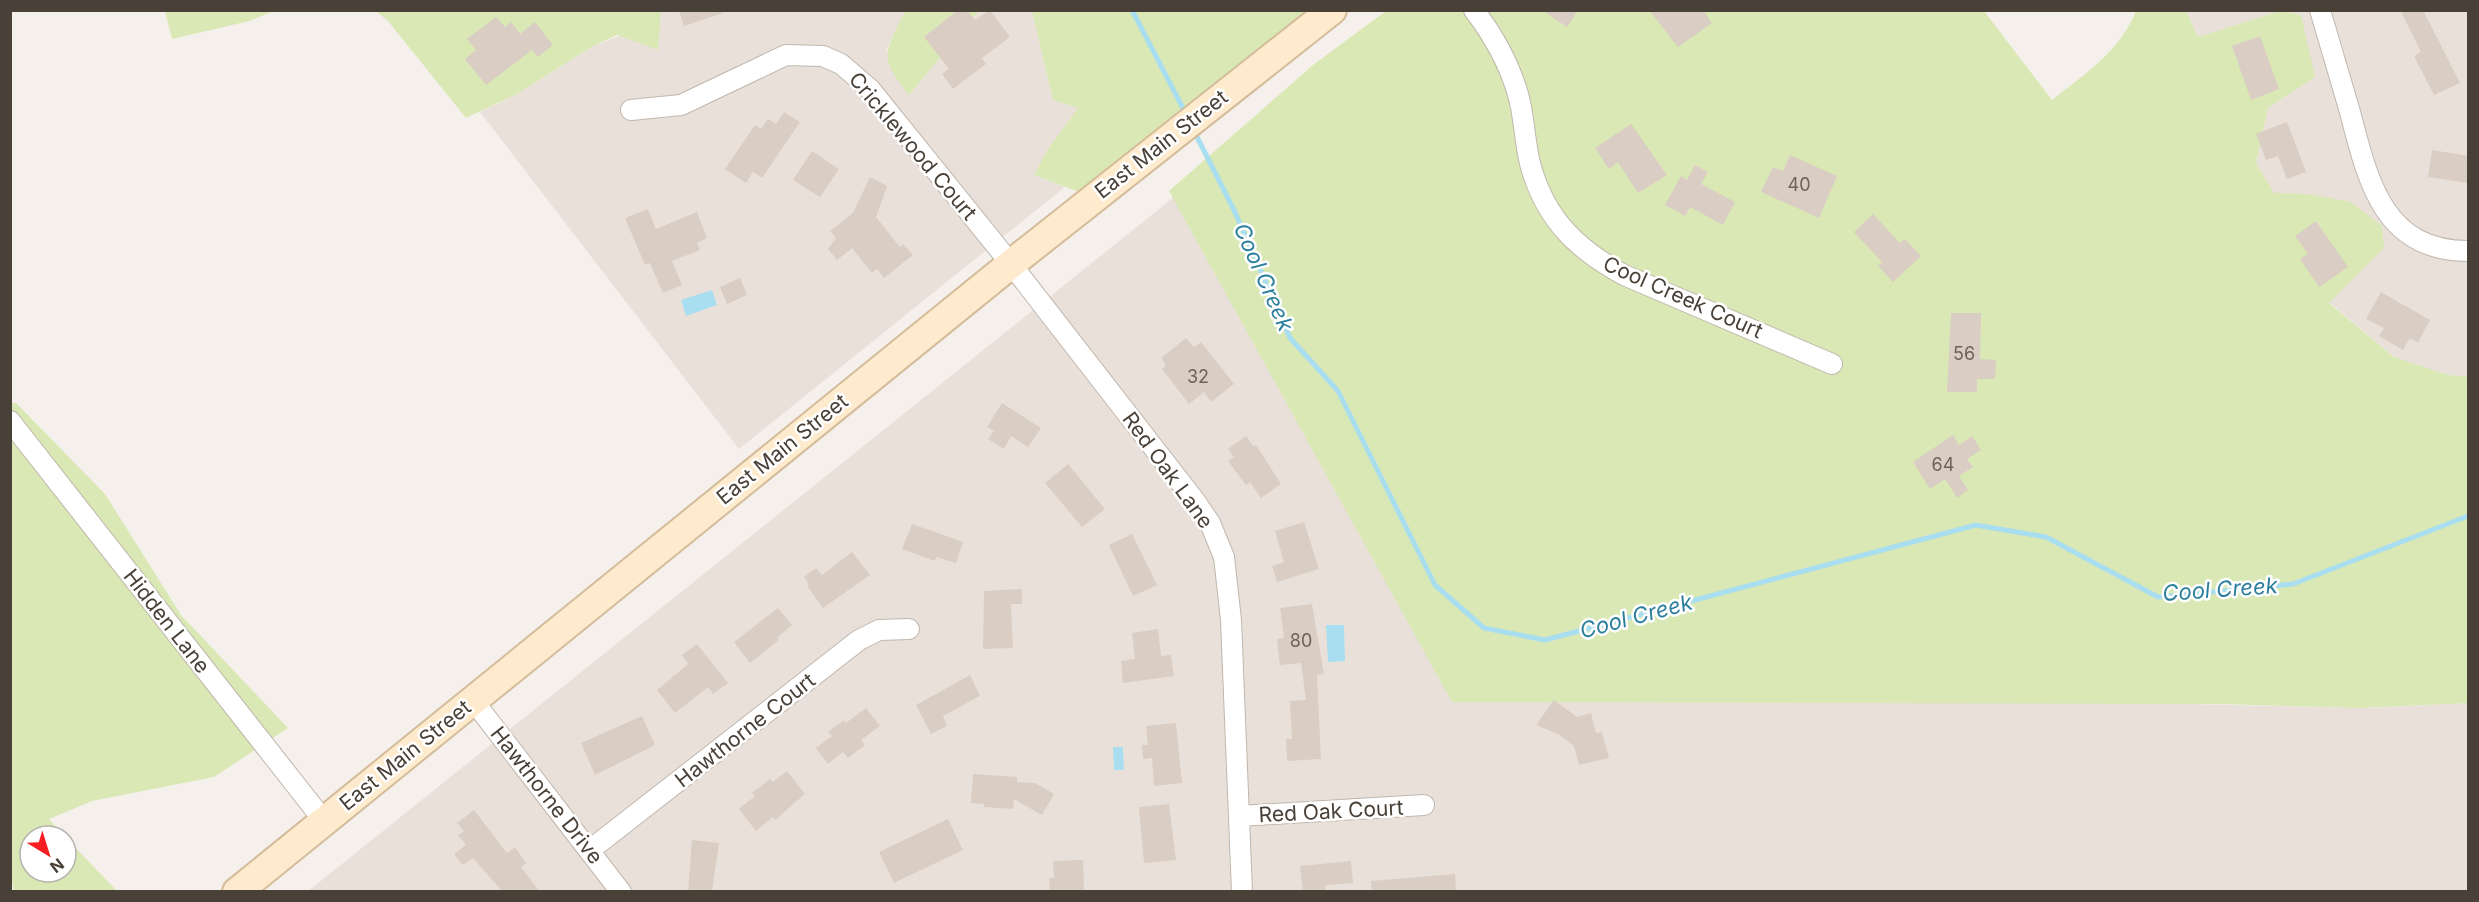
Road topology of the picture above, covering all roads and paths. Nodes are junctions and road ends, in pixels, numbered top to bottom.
1 (1332, 10) edge
2 (1474, 10) edge
3 (2320, 10) edge
4 (631, 110) dead end
5 (2469, 251) edge
6 (1011, 264) junction
7 (1832, 364) dead end
8 (10, 421) edge
9 (909, 629) dead end
10 (472, 699) junction
11 (1424, 806) dead end
12 (1239, 816) junction
13 (324, 821) junction
14 (590, 850) junction
15 (237, 891) edge
16 (621, 891) edge
17 (1242, 891) edge

1 - 6 main road, East Main Street
2 - 7 street, Cool Creek Court
3 - 5 street
4 - 6 street, Cricklewood Court
6 - 10 main road, East Main Street
6 - 12 street, Red Oak Lane
8 - 13 street, Hidden Lane
9 - 14 street, Hawthorne Court
10 - 13 main road, East Main Street
10 - 14 street, Hawthorne Drive
11 - 12 street, Red Oak Court
12 - 17 street, Red Oak Lane
13 - 15 main road, East Main Street
14 - 16 street, Hawthorne Drive

